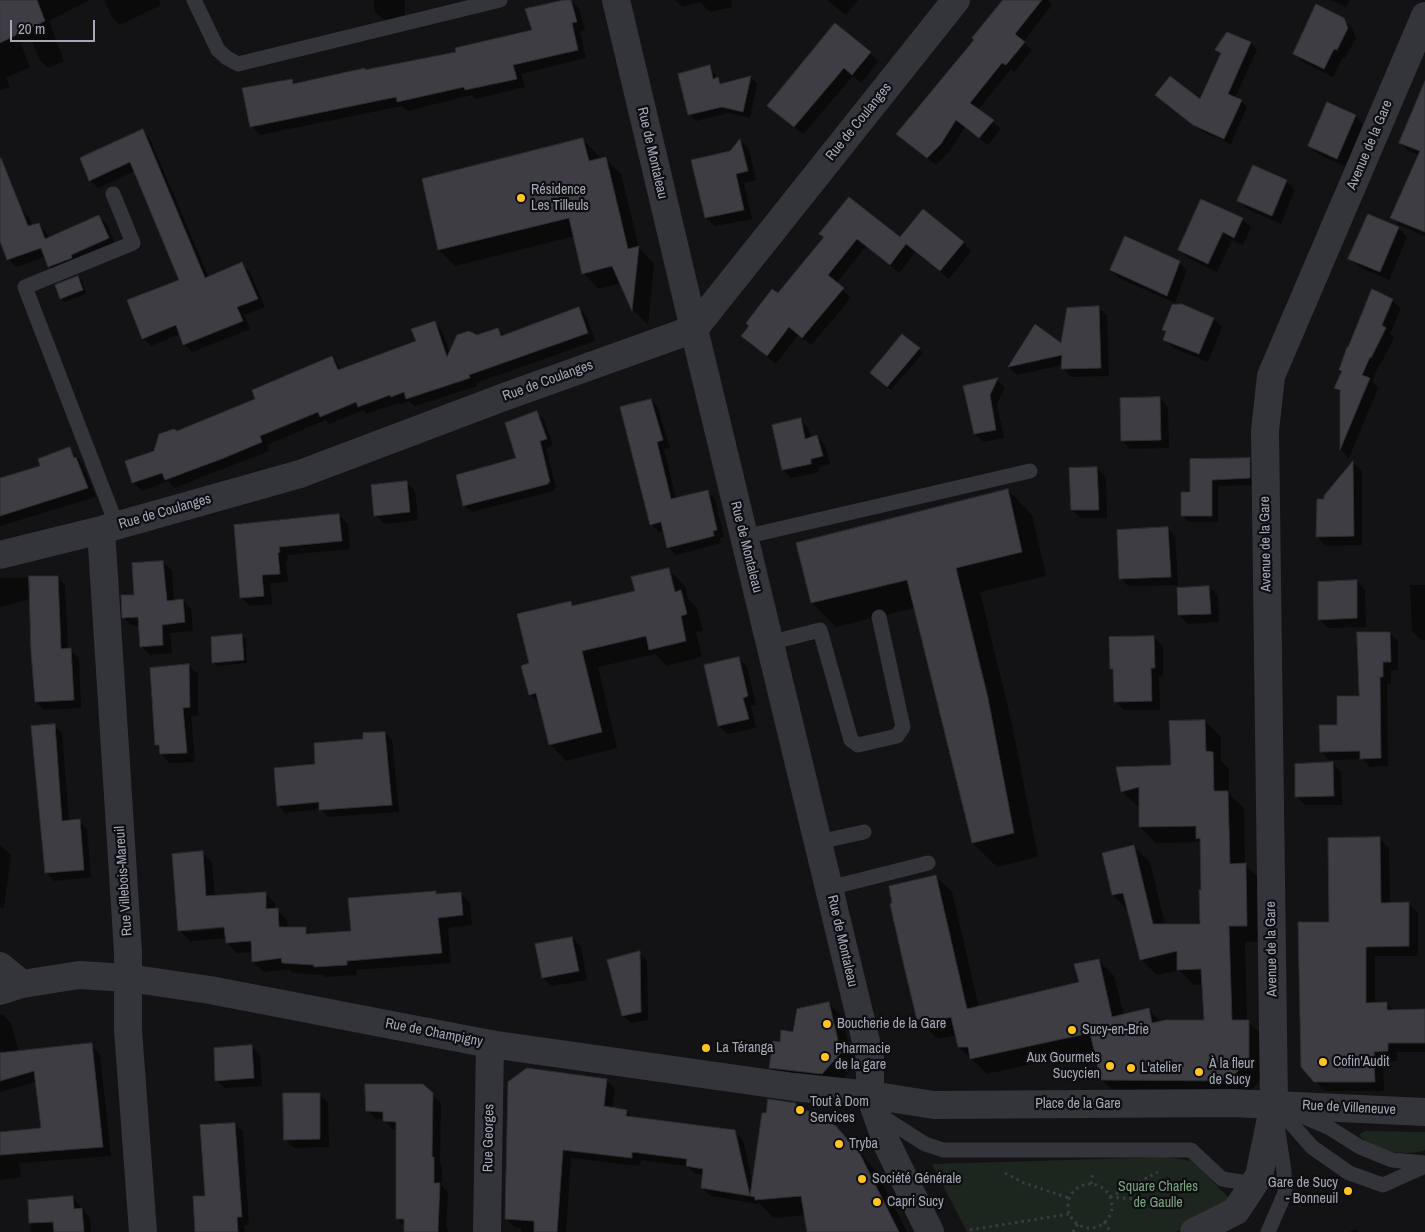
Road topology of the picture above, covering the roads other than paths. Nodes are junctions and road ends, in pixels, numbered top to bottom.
1 (194, 0) edge
2 (500, 0) edge
3 (616, 0) edge
4 (956, 0) edge
5 (1425, 16) edge
6 (113, 194) dead end
7 (694, 330) junction
8 (1030, 471) dead end
9 (109, 528) junction
10 (744, 537) junction
11 (0, 555) edge
12 (879, 618) dead end
13 (769, 643) junction
14 (864, 832) dead end
15 (818, 842) junction
16 (928, 863) dead end
17 (829, 888) junction
18 (0, 966) edge
19 (128, 978) junction
20 (11, 987) edge
21 (490, 1044) junction
22 (873, 1104) junction
23 (1274, 1104) junction
24 (1425, 1112) edge
25 (1425, 1165) edge
26 (1254, 1184) junction
27 (143, 1232) edge
28 (487, 1232) edge
29 (930, 1232) edge
30 (1194, 1232) edge
31 (1268, 1232) edge

1 - 2 lane
3 - 7 street, Rue de Montaleau
4 - 7 street, Rue de Coulanges
5 - 23 street, Avenue de la Gare
6 - 9 lane
7 - 9 street, Rue de Coulanges
7 - 10 street, Rue de Montaleau
8 - 10 lane
9 - 11 street, Rue de Coulanges
9 - 19 street, Rue Villebois-Mareuil
10 - 13 street, Rue de Montaleau
12 - 13 lane
13 - 15 street, Rue de Montaleau
14 - 15 lane
15 - 17 street, Rue de Montaleau
16 - 17 lane
17 - 22 street, Rue de Montaleau
18 - 20 street
19 - 20 street, Rue de Champigny
19 - 21 street, Rue de Champigny
19 - 27 street, Rue Villebois-Mareuil
21 - 22 street, Rue de Champigny
21 - 28 street, Rue Georges
22 - 23 street, Place de la Gare
22 - 26 lane
22 - 29 street
23 - 24 street, Rue de Villeneuve
23 - 25 lane
23 - 25 lane
23 - 26 street
23 - 31 lane
26 - 30 street

